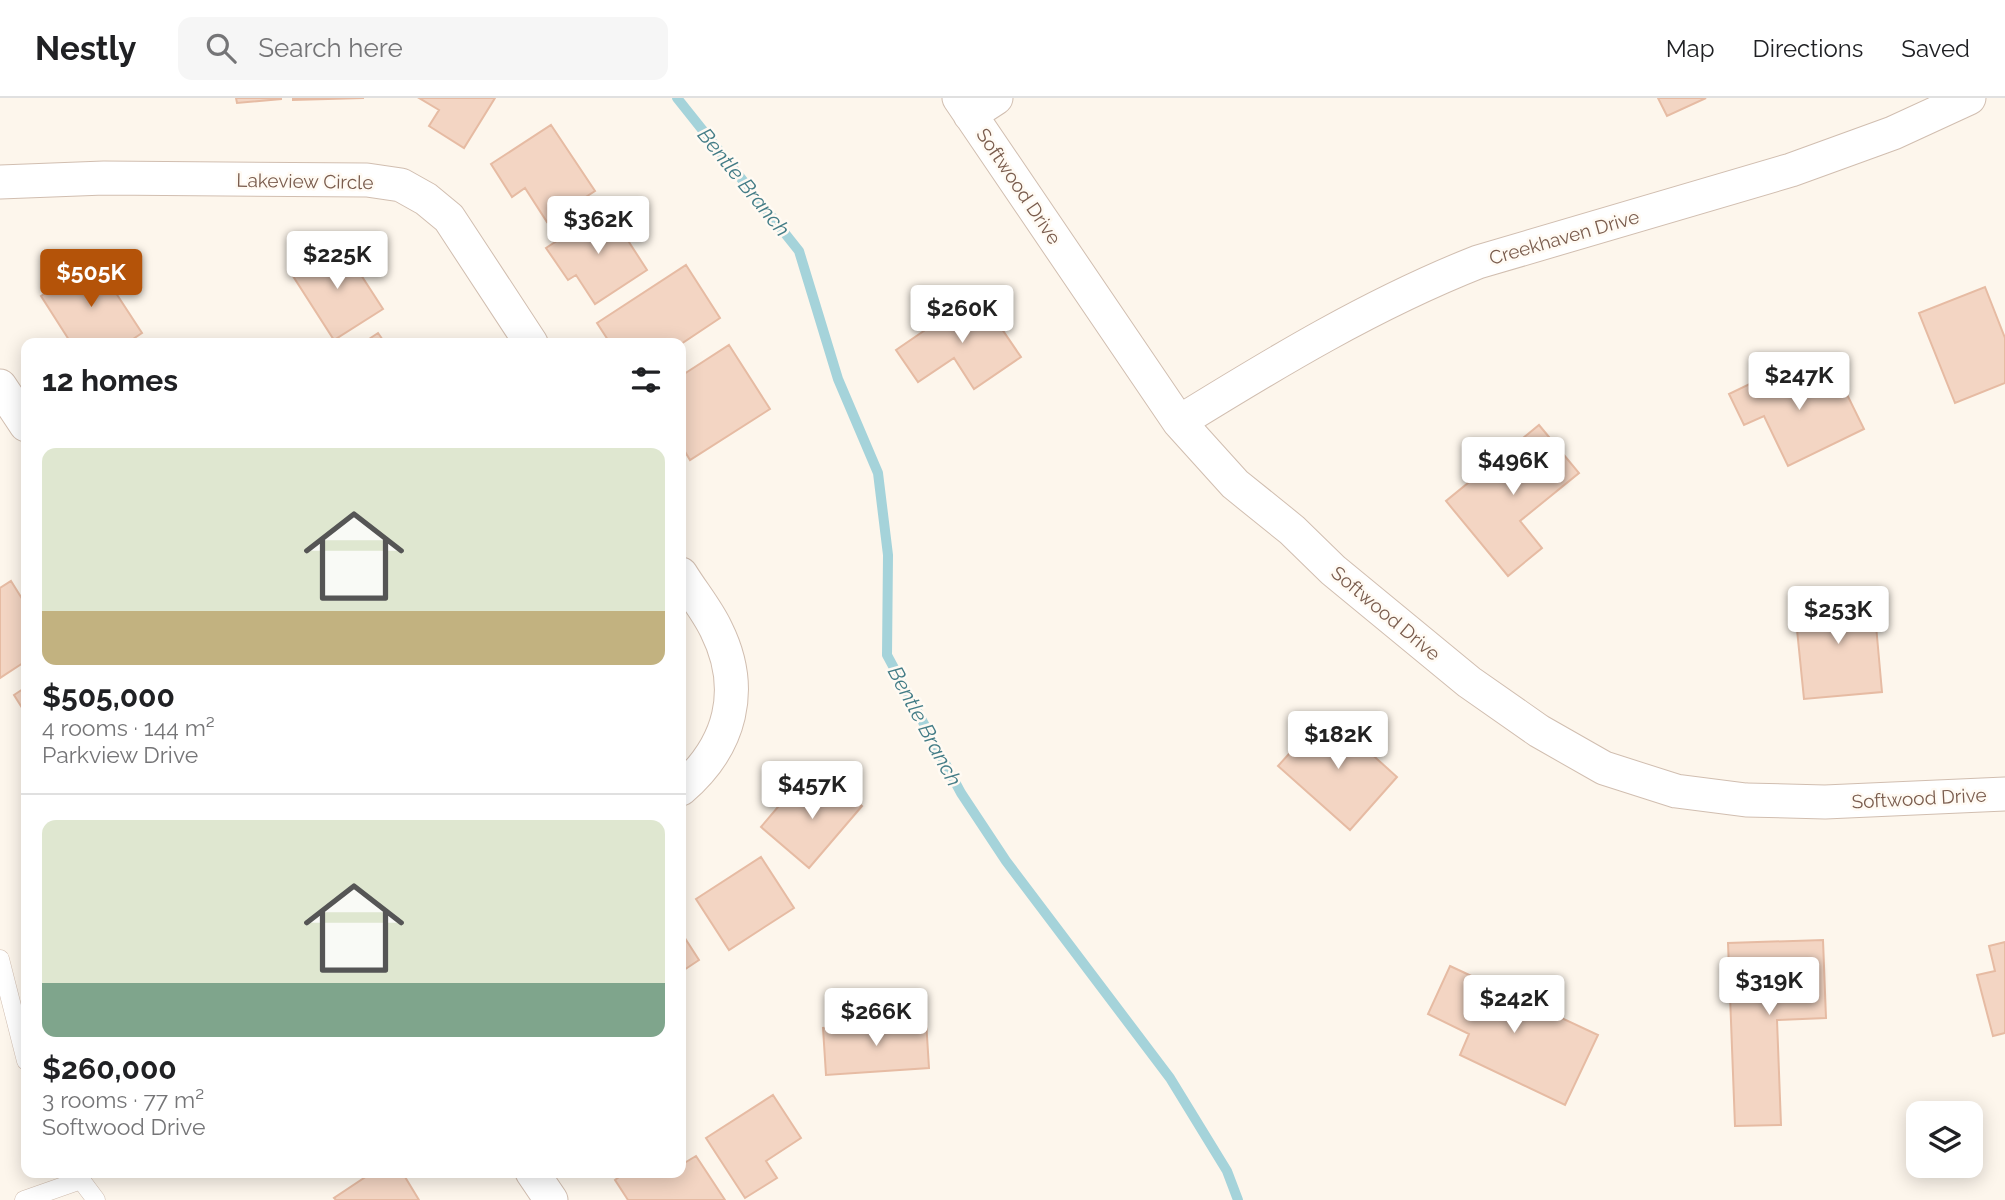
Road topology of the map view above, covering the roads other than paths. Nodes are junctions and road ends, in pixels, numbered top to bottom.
1 (1969, 98) edge
2 (975, 104) edge
3 (0, 182) edge
4 (528, 338) edge
5 (0, 386) edge
6 (21, 418) edge
7 (1179, 422) junction
8 (686, 582) edge
9 (686, 784) edge
10 (2005, 794) edge
11 (0, 959) edge
12 (21, 1041) edge
13 (536, 1178) edge
14 (57, 1180) edge
15 (24, 1200) edge
16 (96, 1200) edge
17 (551, 1200) edge

1 - 7 street, Creekhaven Drive
2 - 7 street, Softwood Drive
3 - 4 street, Lakeview Circle
5 - 6 street
7 - 10 street, Softwood Drive
8 - 9 street
11 - 12 lane
13 - 17 street
14 - 15 lane
14 - 16 lane

